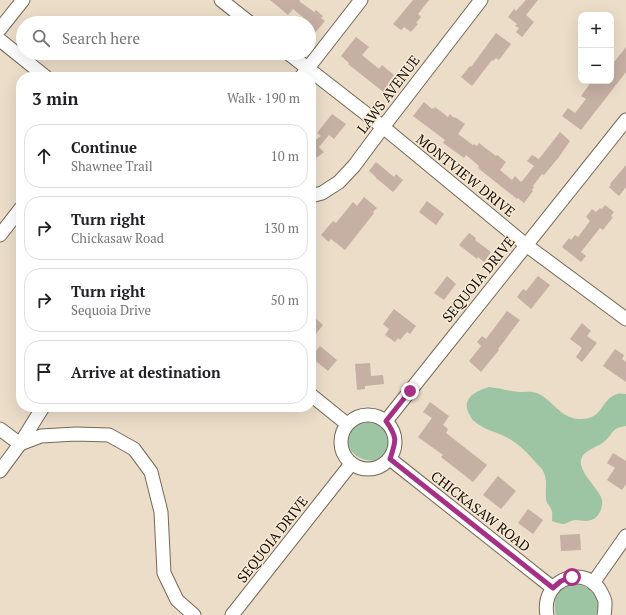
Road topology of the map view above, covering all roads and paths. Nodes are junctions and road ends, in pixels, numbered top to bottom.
1 (23, 0) edge
2 (221, 0) edge
3 (361, 0) edge
4 (481, 0) edge
5 (241, 16) edge
6 (0, 29) edge
7 (0, 40) edge
8 (16, 53) edge
9 (316, 58) edge
10 (25, 60) edge
11 (294, 60) edge
12 (314, 60) edge
13 (40, 72) edge
14 (303, 72) edge
15 (305, 72) edge
16 (316, 81) edge
17 (626, 120) edge
18 (383, 127) junction
19 (316, 195) edge
20 (16, 214) edge
21 (0, 235) edge
22 (526, 245) junction
23 (626, 319) edge
24 (316, 399) edge
25 (39, 412) edge
26 (386, 421) junction
27 (347, 424) junction
28 (0, 429) edge
29 (20, 444) junction
30 (390, 459) junction
31 (351, 464) junction
32 (0, 471) edge
33 (626, 536) edge
34 (593, 583) junction
35 (553, 588) junction
36 (194, 615) edge
37 (232, 615) edge
38 (548, 615) edge
39 (604, 615) edge

1 - 6 street
2 - 5 street
3 - 9 street
4 - 18 street, LAWS AVENUE
7 - 8 street
10 - 13 street
11 - 14 street, MONTVIEW DRIVE
12 - 15 street
16 - 18 street, MONTVIEW DRIVE
17 - 22 street, SEQUOIA DRIVE
18 - 19 street, LAWS AVENUE
18 - 22 street, MONTVIEW DRIVE
20 - 21 street
22 - 23 street, MONTVIEW DRIVE
22 - 26 street, SEQUOIA DRIVE
24 - 27 street
25 - 29 street
26 - 27 street
26 - 30 street
27 - 31 street
28 - 29 street
29 - 32 street
29 - 36 street
30 - 31 street
30 - 35 street, CHICKASAW ROAD
31 - 37 street, SEQUOIA DRIVE
33 - 34 street
34 - 35 street
34 - 39 street
35 - 38 street

